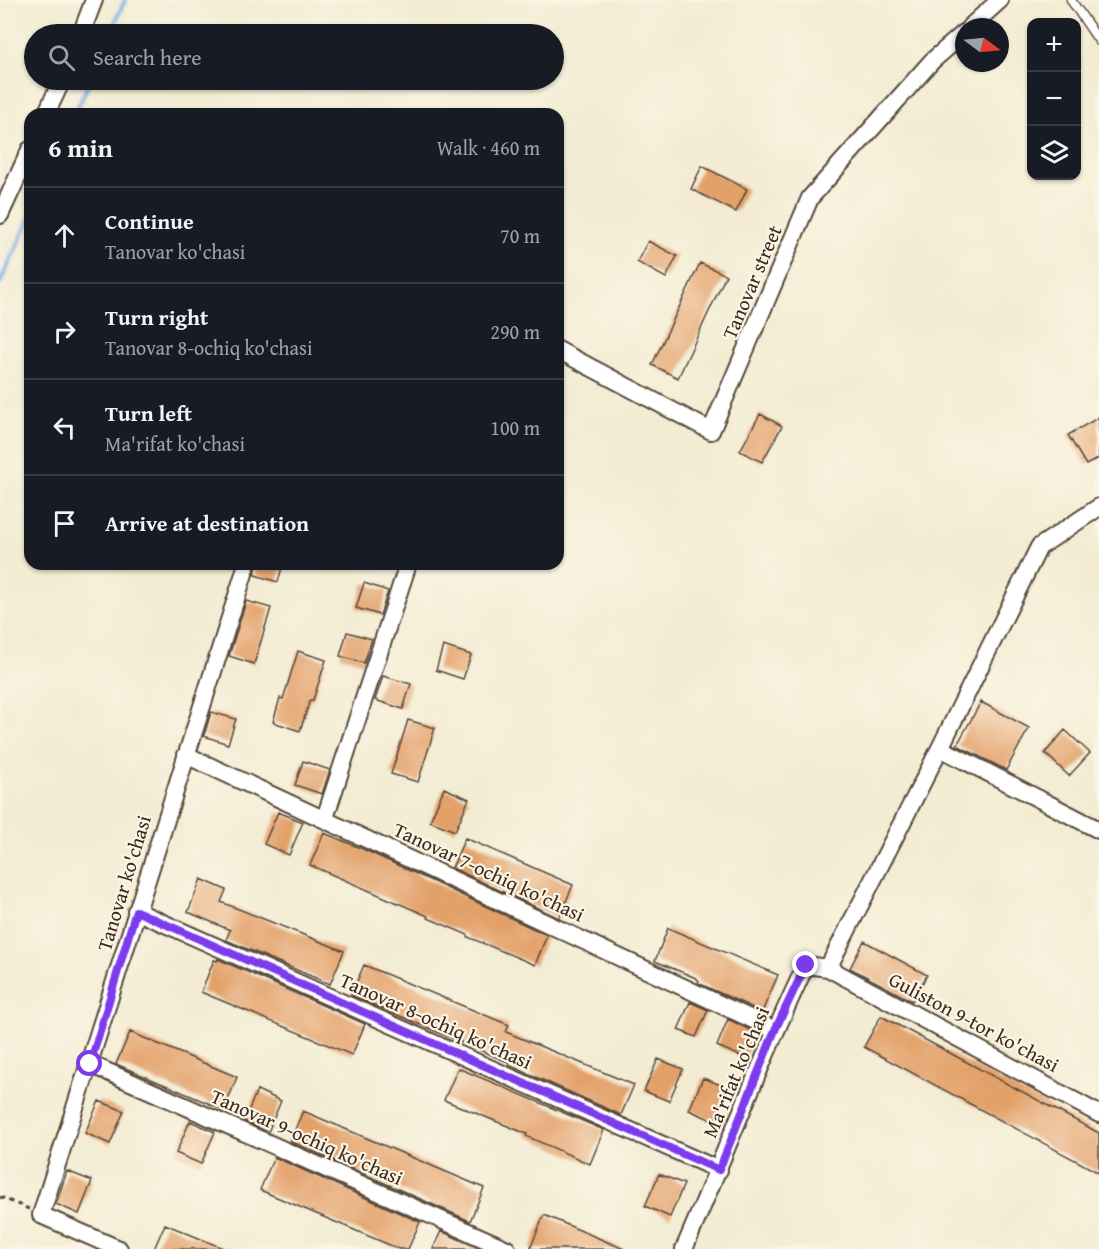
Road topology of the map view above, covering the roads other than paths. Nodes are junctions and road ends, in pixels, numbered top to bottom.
1 (94, 0) edge
2 (1000, 0) edge
3 (1071, 0) edge
4 (980, 18) edge
5 (85, 24) edge
6 (955, 41) edge
7 (1099, 41) edge
8 (57, 90) edge
9 (49, 108) edge
10 (24, 163) edge
11 (0, 215) edge
12 (564, 353) edge
13 (1099, 507) edge
14 (245, 570) edge
15 (406, 570) edge
16 (940, 748) junction
17 (186, 755) junction
18 (325, 818) junction
19 (1099, 830) edge
20 (136, 911) junction
21 (828, 968) junction
22 (775, 1030) junction
23 (90, 1064) junction
24 (1099, 1114) edge
25 (719, 1170) junction
26 (119, 1249) edge
27 (507, 1249) edge
28 (684, 1249) edge

1 - 5 street
2 - 4 street
3 - 7 lane
6 - 12 street, Tanovar street
8 - 9 street
10 - 11 street
13 - 16 street
14 - 17 street, Tanovar ko'chasi
15 - 18 street
16 - 19 street
16 - 21 street
17 - 18 street, Tanovar 7-ochiq ko'chasi
17 - 20 street, Tanovar ko'chasi
18 - 22 street, Tanovar 7-ochiq ko'chasi
20 - 23 street, Tanovar ko'chasi
20 - 25 street, Tanovar 8-ochiq ko'chasi
21 - 22 street, Ma'rifat ko'chasi
21 - 24 street, Guliston 9-tor ko'chasi
22 - 25 street, Ma'rifat ko'chasi
23 - 26 street, Tanovar ko'chasi
23 - 27 street, Tanovar 9-ochiq ko'chasi
25 - 28 street, Ma'rifat ko'chasi

